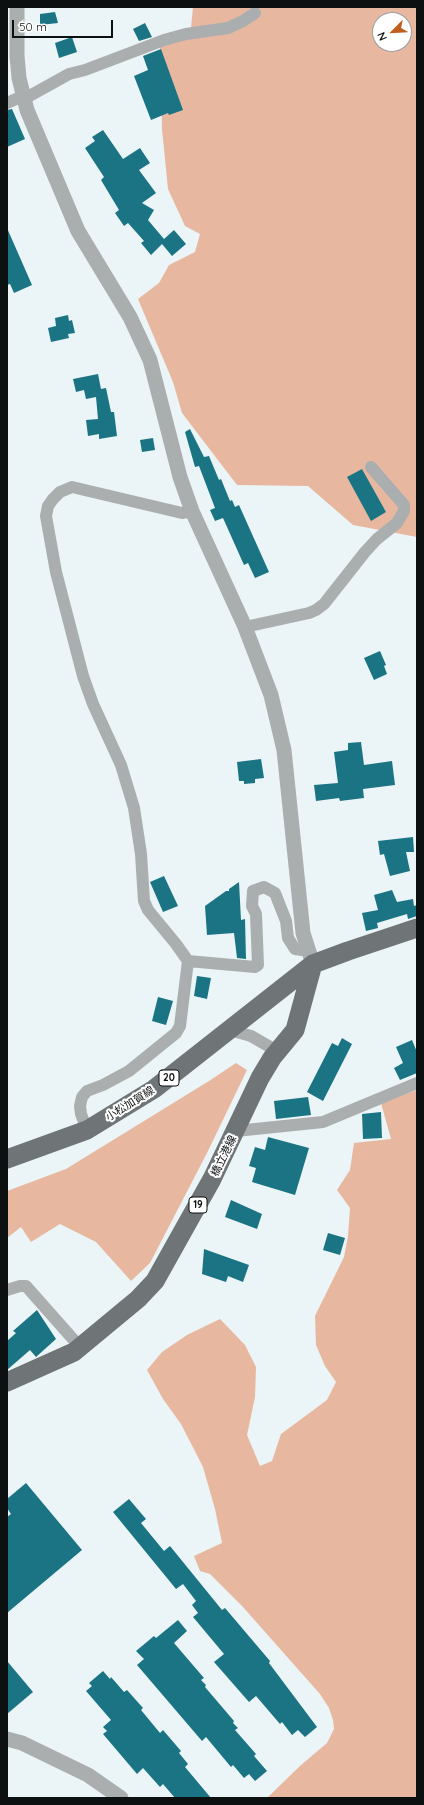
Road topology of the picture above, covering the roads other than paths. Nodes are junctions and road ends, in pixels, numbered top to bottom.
1 (17, 7) edge
2 (255, 13) dead end
3 (23, 98) junction
4 (7, 103) edge
5 (371, 467) dead end
6 (192, 511) junction
7 (245, 627) junction
8 (417, 928) edge
9 (311, 958) junction
10 (188, 961) junction
11 (230, 1030) junction
12 (272, 1058) junction
13 (417, 1083) edge
14 (87, 1130) junction
15 (236, 1131) junction
16 (7, 1159) edge
17 (7, 1290) edge
18 (80, 1347) junction
19 (7, 1382) edge
20 (7, 1739) edge
21 (121, 1798) edge

1 - 3 street
2 - 3 street
3 - 4 street
3 - 6 street
5 - 7 street
6 - 7 street
6 - 10 street
7 - 9 street
8 - 9 main road
9 - 10 street
9 - 11 main road, 小松加賀線 / 20
9 - 12 main road, 橋立港線 / 19
10 - 14 street
11 - 12 street
11 - 14 main road, 小松加賀線 / 20
12 - 15 main road, 橋立港線 / 19
13 - 15 street
14 - 16 main road, 小松加賀線 / 20
15 - 18 main road, 橋立港線 / 19
17 - 18 street
18 - 19 main road, 橋立港線 / 19
20 - 21 street

